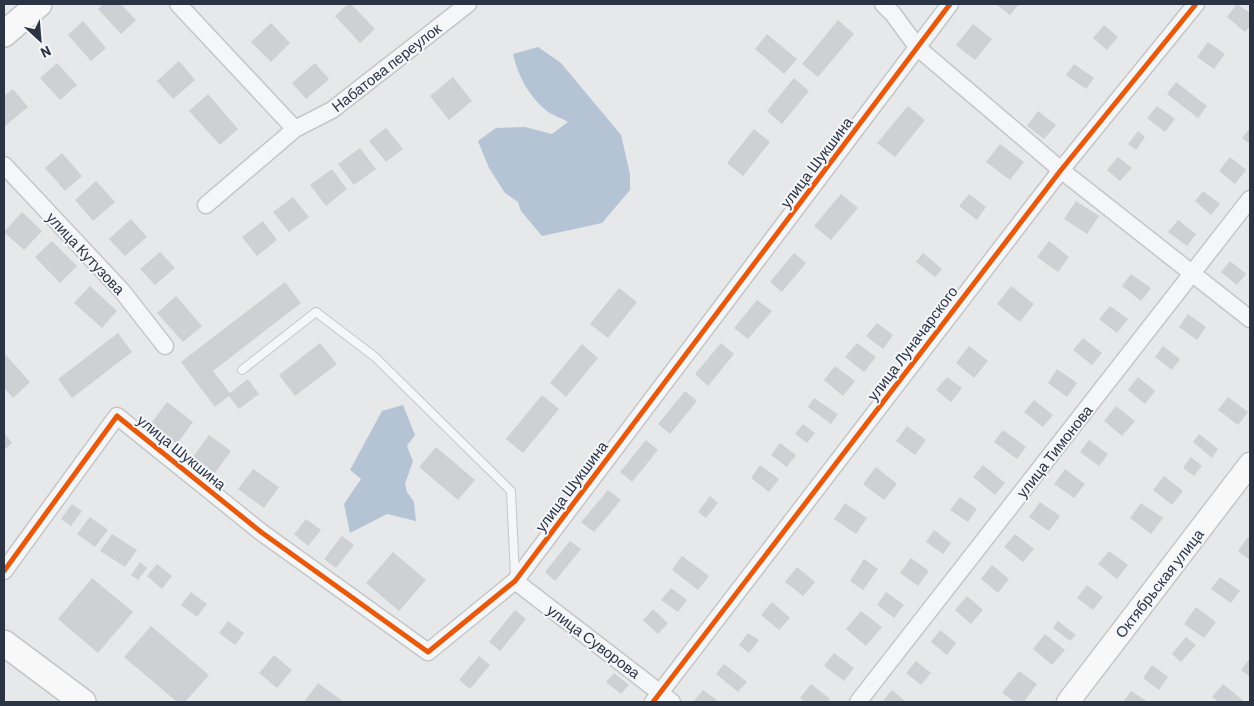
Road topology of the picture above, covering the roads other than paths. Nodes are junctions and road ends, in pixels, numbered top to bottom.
1 (39, 4) edge
2 (178, 4) edge
3 (468, 4) edge
4 (883, 4) edge
5 (950, 4) edge
6 (1196, 4) edge
7 (4, 34) edge
8 (918, 48) junction
9 (295, 129) junction
10 (4, 165) edge
11 (1060, 170) junction
12 (1250, 199) edge
13 (206, 205) dead end
14 (1192, 273) junction
15 (1250, 319) edge
16 (165, 346) dead end
17 (242, 370) dead end
18 (1250, 464) edge
19 (4, 571) edge
20 (515, 581) junction
21 (6, 650) edge
22 (662, 699) edge
23 (83, 702) edge
24 (858, 702) edge
25 (1068, 702) edge

1 - 7 main road
2 - 9 street
3 - 9 street, Набатова переулок
4 - 8 street
5 - 8 street, улица Шукшина
6 - 11 street, улица Луначарского
8 - 11 street
8 - 20 street, улица Шукшина
9 - 13 street, Набатова переулок
10 - 16 street, улица Кутузова
11 - 14 street
11 - 22 street, улица Луначарского
12 - 14 street, улица Тимонова
14 - 15 street
14 - 24 street, улица Тимонова
17 - 20 lane
18 - 25 street, Октябрьская улица
19 - 20 street, улица Шукшина
20 - 22 street, улица Суворова
21 - 23 main road

